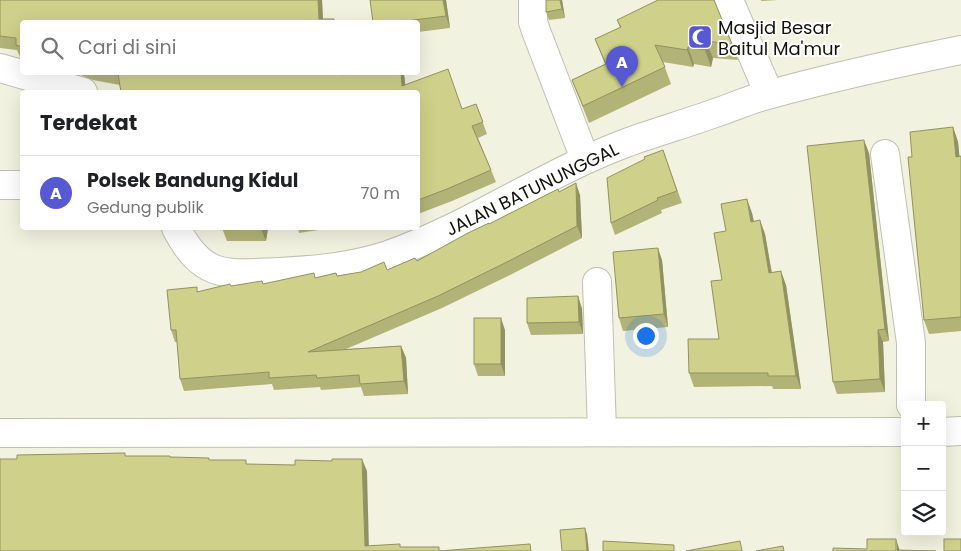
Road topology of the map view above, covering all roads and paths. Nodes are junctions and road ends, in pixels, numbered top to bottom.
1 (533, 0) edge
2 (729, 0) edge
3 (961, 50) edge
4 (0, 68) edge
5 (20, 74) edge
6 (24, 75) edge
7 (76, 90) edge
8 (769, 94) junction
9 (885, 154) dead end
10 (585, 159) junction
11 (0, 185) edge
12 (20, 185) edge
13 (177, 230) edge
14 (597, 282) dead end
15 (911, 401) edge
16 (602, 431) junction
17 (961, 431) edge
18 (901, 432) edge
19 (946, 432) edge
20 (0, 433) edge

1 - 10 street
2 - 8 street
3 - 8 street, JALAN BATUNUNGGAL
4 - 5 street
6 - 7 street
8 - 10 street, JALAN BATUNUNGGAL
9 - 15 street
10 - 13 street, JALAN BATUNUNGGAL
11 - 12 street
14 - 16 street
16 - 18 street
16 - 20 street
17 - 19 street

